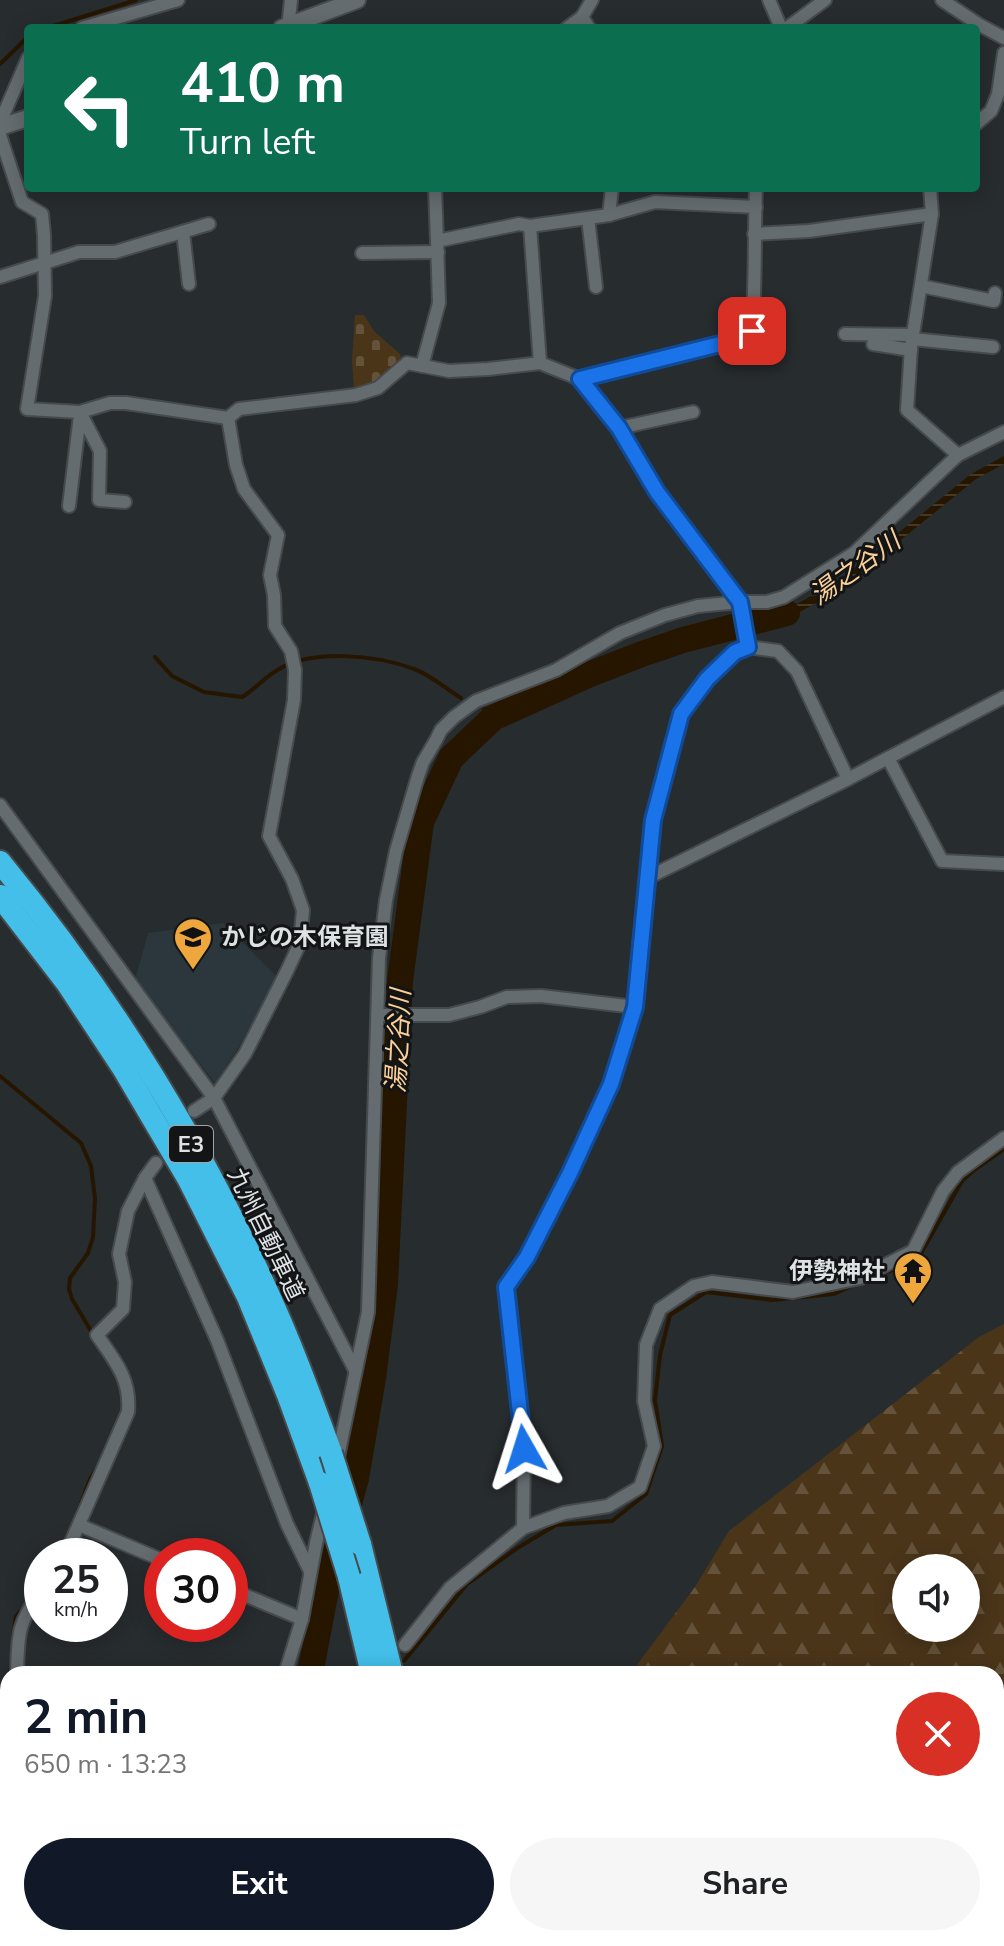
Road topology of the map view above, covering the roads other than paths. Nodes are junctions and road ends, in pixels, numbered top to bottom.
1 (178, 0) edge
2 (291, 0) edge
3 (357, 0) edge
4 (592, 0) edge
5 (769, 0) edge
6 (825, 0) edge
7 (943, 0) edge
8 (961, 13) junction
9 (586, 23) edge
10 (96, 24) edge
11 (287, 24) edge
12 (294, 24) edge
13 (779, 24) edge
14 (792, 24) edge
15 (961, 24) edge
16 (980, 24) edge
17 (980, 24) edge
18 (1004, 38) edge
19 (1004, 53) edge
20 (24, 68) edge
21 (24, 119) edge
22 (980, 121) edge
23 (0, 125) edge
24 (0, 135) edge
25 (435, 192) edge
26 (612, 192) edge
27 (756, 192) edge
28 (930, 192) edge
29 (756, 207) junction
30 (932, 214) junction
31 (609, 215) junction
32 (588, 218) junction
33 (209, 224) dead end
34 (530, 226) junction
35 (183, 232) junction
36 (754, 234) junction
37 (438, 246) junction
38 (362, 253) dead end
39 (44, 264) junction
40 (0, 277) edge
41 (189, 284) dead end
42 (921, 286) junction
43 (596, 287) dead end
44 (995, 293) dead end
45 (845, 334) dead end
46 (912, 341) junction
47 (873, 344) dead end
48 (993, 347) dead end
49 (540, 363) junction
50 (422, 366) junction
51 (580, 379) junction
52 (80, 412) junction
53 (693, 412) dead end
54 (228, 418) junction
55 (619, 428) junction
56 (1004, 432) edge
57 (958, 455) junction
58 (125, 502) dead end
59 (69, 506) dead end
60 (740, 606) junction
61 (747, 642) junction
62 (1004, 697) edge
63 (888, 758) junction
64 (848, 779) junction
65 (0, 805) edge
66 (0, 862) edge
67 (1004, 864) edge
68 (647, 878) junction
69 (0, 896) edge
70 (635, 1007) junction
71 (381, 1015) junction
72 (214, 1098) junction
73 (194, 1111) dead end
74 (1004, 1138) edge
75 (156, 1163) dead end
76 (145, 1178) junction
77 (355, 1370) junction
78 (79, 1525) junction
79 (523, 1528) junction
80 (73, 1538) edge
81 (144, 1552) edge
82 (310, 1571) junction
83 (248, 1596) edge
84 (24, 1618) edge
85 (302, 1619) junction
86 (405, 1645) dead end
87 (17, 1666) edge
88 (287, 1666) edge
89 (370, 1666) edge
90 (390, 1666) edge

1 - 10 street
2 - 11 street
3 - 12 street
4 - 9 street
5 - 13 street
6 - 14 street
7 - 8 street
8 - 15 street
8 - 17 street
16 - 18 street
19 - 22 street
20 - 23 street
21 - 23 street
24 - 39 street
25 - 37 street
26 - 31 street
27 - 29 street
28 - 30 street
29 - 31 street
29 - 36 street
30 - 36 street
30 - 42 street
31 - 32 street
32 - 34 street
32 - 43 street
33 - 35 street
34 - 37 street
34 - 49 street
35 - 39 street
35 - 41 street
36 - 51 street
37 - 38 street
37 - 50 street
39 - 40 street
39 - 52 street
42 - 44 street
42 - 46 street
45 - 46 street
46 - 47 street
46 - 48 street
46 - 57 street
49 - 50 street
49 - 51 street
50 - 54 street
51 - 55 street
52 - 54 street
52 - 58 street
52 - 59 street
53 - 55 street
54 - 72 street
55 - 60 street
56 - 57 street
57 - 60 street
60 - 61 street
60 - 71 street
61 - 64 street
61 - 68 street
62 - 63 street
63 - 64 street
63 - 67 street
64 - 68 street
65 - 72 street
66 - 90 highway, 九州自動車道 / E3, bridge
68 - 70 street
69 - 89 highway, 九州自動車道 / E3, bridge
70 - 71 street
70 - 79 street
71 - 77 street
72 - 73 street
72 - 77 street
74 - 79 street
75 - 76 street
76 - 78 street
76 - 82 street
77 - 82 street
78 - 80 street
78 - 81 street
79 - 86 street
82 - 85 street
83 - 85 street
84 - 87 street
85 - 88 street

